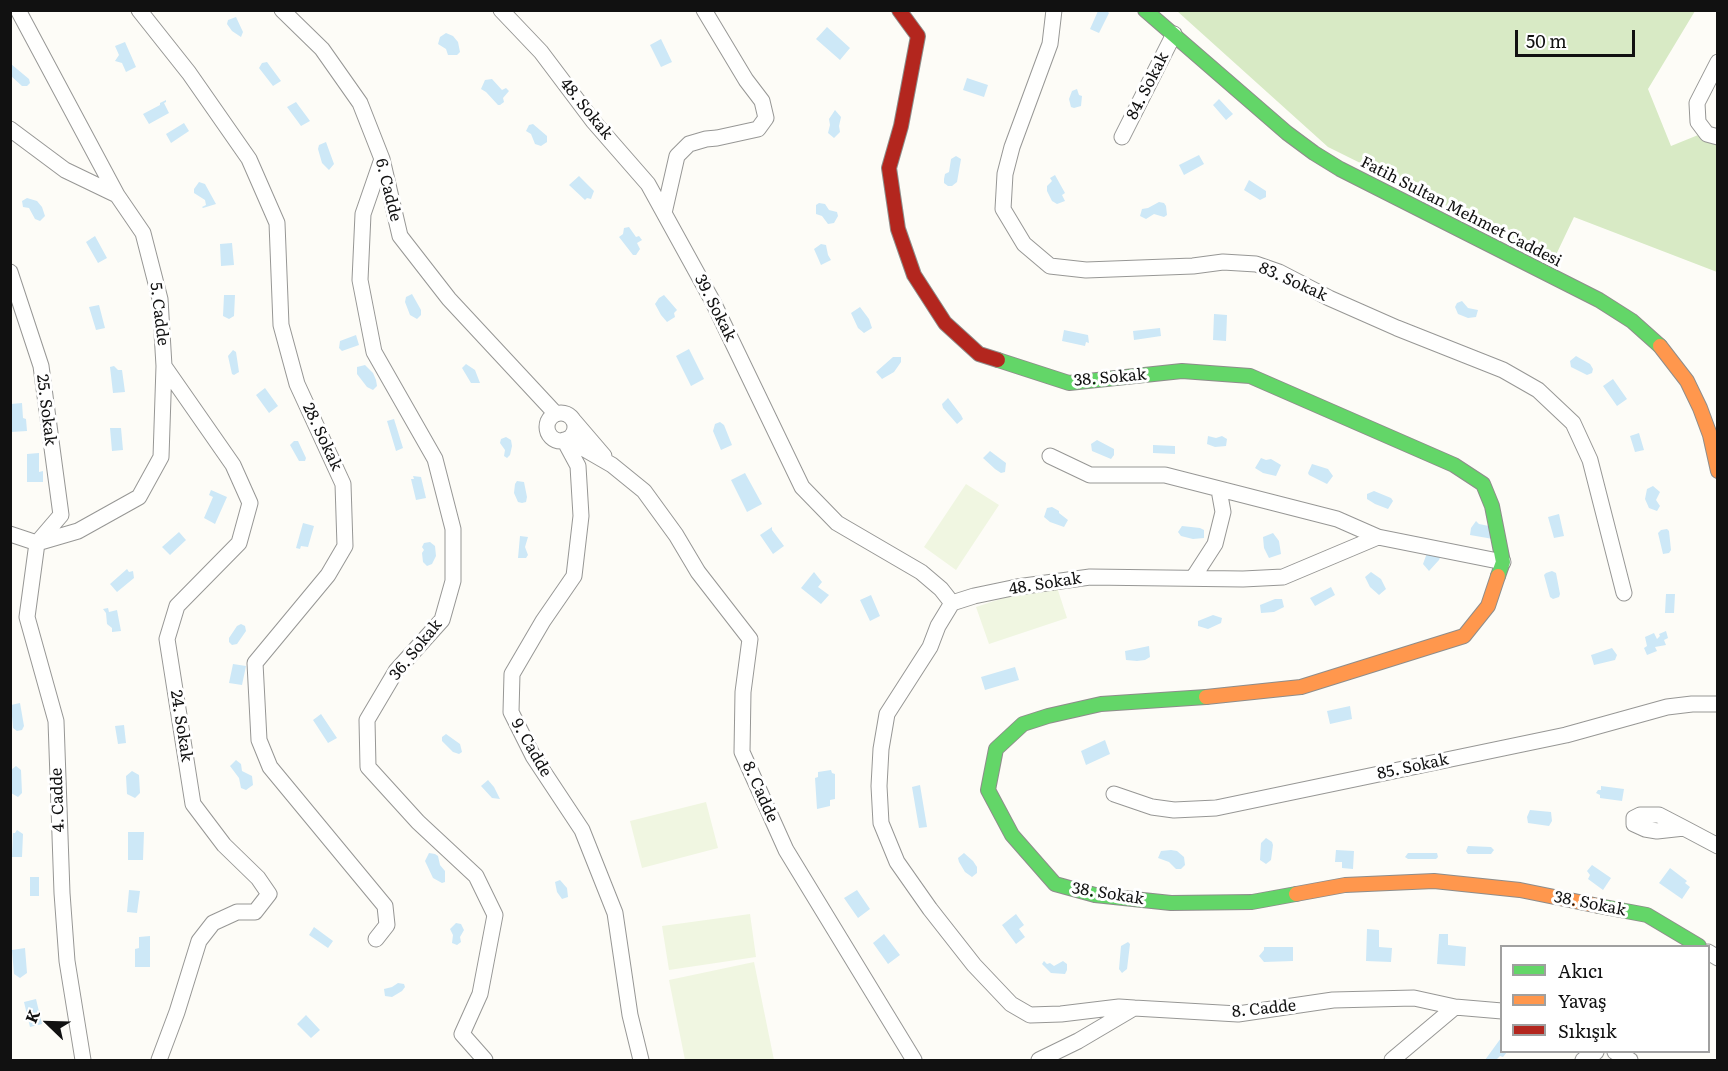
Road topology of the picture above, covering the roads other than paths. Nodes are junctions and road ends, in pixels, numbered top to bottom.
1 (18, 10) edge
2 (139, 10) edge
3 (282, 10) edge
4 (501, 10) edge
5 (704, 10) edge
6 (899, 10) edge
7 (1054, 10) edge
8 (1145, 10) edge
9 (1174, 34) junction
10 (1718, 62) edge
11 (10, 129) edge
12 (1718, 136) edge
13 (1122, 137) dead end
14 (382, 159) junction
15 (117, 195) junction
16 (664, 213) junction
17 (10, 272) edge
18 (164, 366) junction
19 (556, 414) junction
20 (574, 421) junction
21 (1714, 433) edge
22 (565, 440) junction
23 (1050, 456) dead end
24 (612, 465) junction
25 (1718, 471) edge
26 (1219, 490) junction
27 (10, 534) edge
28 (1378, 537) junction
29 (38, 543) junction
30 (1503, 562) junction
31 (1193, 578) junction
32 (1624, 592) dead end
33 (952, 603) junction
34 (1716, 702) edge
35 (1114, 794) dead end
36 (1684, 828) dead end
37 (1718, 846) edge
38 (376, 939) dead end
39 (1697, 945) edge
40 (1455, 1007) junction
41 (1134, 1008) junction
42 (1500, 1011) edge
43 (83, 1060) edge
44 (159, 1060) edge
45 (485, 1060) edge
46 (641, 1060) edge
47 (914, 1060) edge
48 (1039, 1060) edge
49 (1392, 1060) edge

1 - 15 street, 5. Cadde
2 - 38 street, 28. Sokak
3 - 14 street, 6. Cadde
4 - 16 street, 48. Sokak
5 - 16 street
6 - 30 street, 38. Sokak
7 - 32 street, 83. Sokak
8 - 9 street, Fatih Sultan Mehmet Caddesi
9 - 13 street, 84. Sokak
9 - 21 street, Fatih Sultan Mehmet Caddesi
10 - 12 street
11 - 15 street
14 - 19 street, 6. Cadde
14 - 45 street, 36. Sokak
15 - 18 street, 5. Cadde
16 - 33 street, 39. Sokak
17 - 29 street, 25. Sokak
18 - 29 street, 5. Cadde
18 - 44 street, 24. Sokak
19 - 20 street
19 - 22 street
20 - 22 street
20 - 24 street, 8. Cadde
21 - 25 street, Fatih Sultan Mehmet Caddesi
22 - 24 street, 8. Cadde
22 - 46 street, 9. Cadde
23 - 26 street
24 - 47 street, 8. Cadde
26 - 28 street
26 - 31 street
27 - 29 street
28 - 30 street
28 - 31 street, 48. Sokak
29 - 43 street, 4. Cadde
30 - 39 street, 38. Sokak
31 - 33 street, 48. Sokak
33 - 41 street
34 - 35 street, 85. Sokak
36 - 37 street
40 - 41 street, 8. Cadde
40 - 42 street, 8. Cadde
40 - 49 street
41 - 48 street

